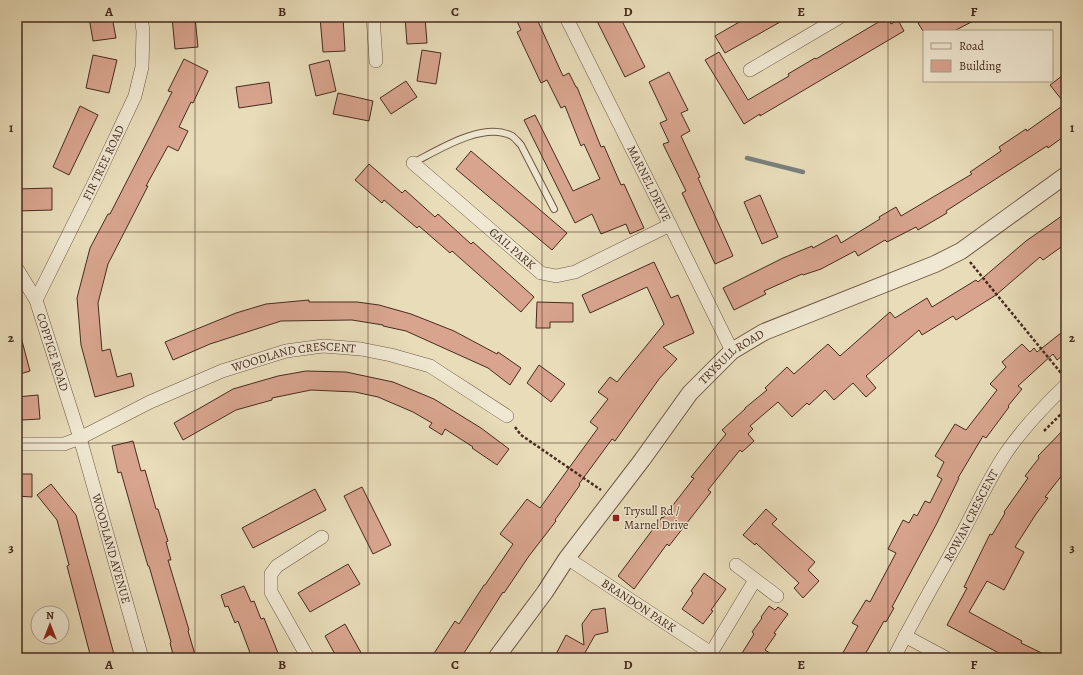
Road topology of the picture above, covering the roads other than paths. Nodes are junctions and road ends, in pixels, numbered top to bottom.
1 (142, 17) edge
2 (373, 17) edge
3 (566, 17) edge
4 (840, 17) edge
5 (821, 22) edge
6 (376, 61) dead end
7 (750, 70) dead end
8 (413, 163) joint
9 (1066, 175) edge
10 (554, 209) dead end
11 (670, 225) junction
12 (17, 269) edge
13 (36, 300) junction
14 (732, 351) junction
15 (1066, 386) edge
16 (507, 416) road end
17 (80, 438) junction
18 (17, 444) edge
19 (322, 537) dead end
20 (567, 558) junction
21 (736, 565) dead end
22 (755, 580) junction
23 (777, 596) dead end
24 (905, 636) junction
25 (709, 655) edge
26 (142, 658) edge
27 (308, 658) edge
28 (496, 658) edge
29 (894, 658) edge
30 (946, 658) edge

1 - 13 street, FIR TREE ROAD
2 - 6 street
3 - 11 street, MARNEL DRIVE
4 - 5 street
5 - 7 street
8 - 10 lane
8 - 11 street, GAIL PARK
9 - 14 street, TRYSULL ROAD
11 - 14 street, MARNEL DRIVE
12 - 13 street, COPPICE ROAD
13 - 17 street, COPPICE ROAD
14 - 20 street, TRYSULL ROAD
15 - 24 street, ROWAN CRESCENT
16 - 17 street, WOODLAND CRESCENT
17 - 18 street, WOODLAND CRESCENT
17 - 26 street, WOODLAND AVENUE
19 - 27 street
20 - 25 street, BRANDON PARK
20 - 28 street, TRYSULL ROAD
21 - 22 street
22 - 23 street
22 - 25 street, BRANDON PARK
24 - 29 street, ROWAN CRESCENT
24 - 30 street

